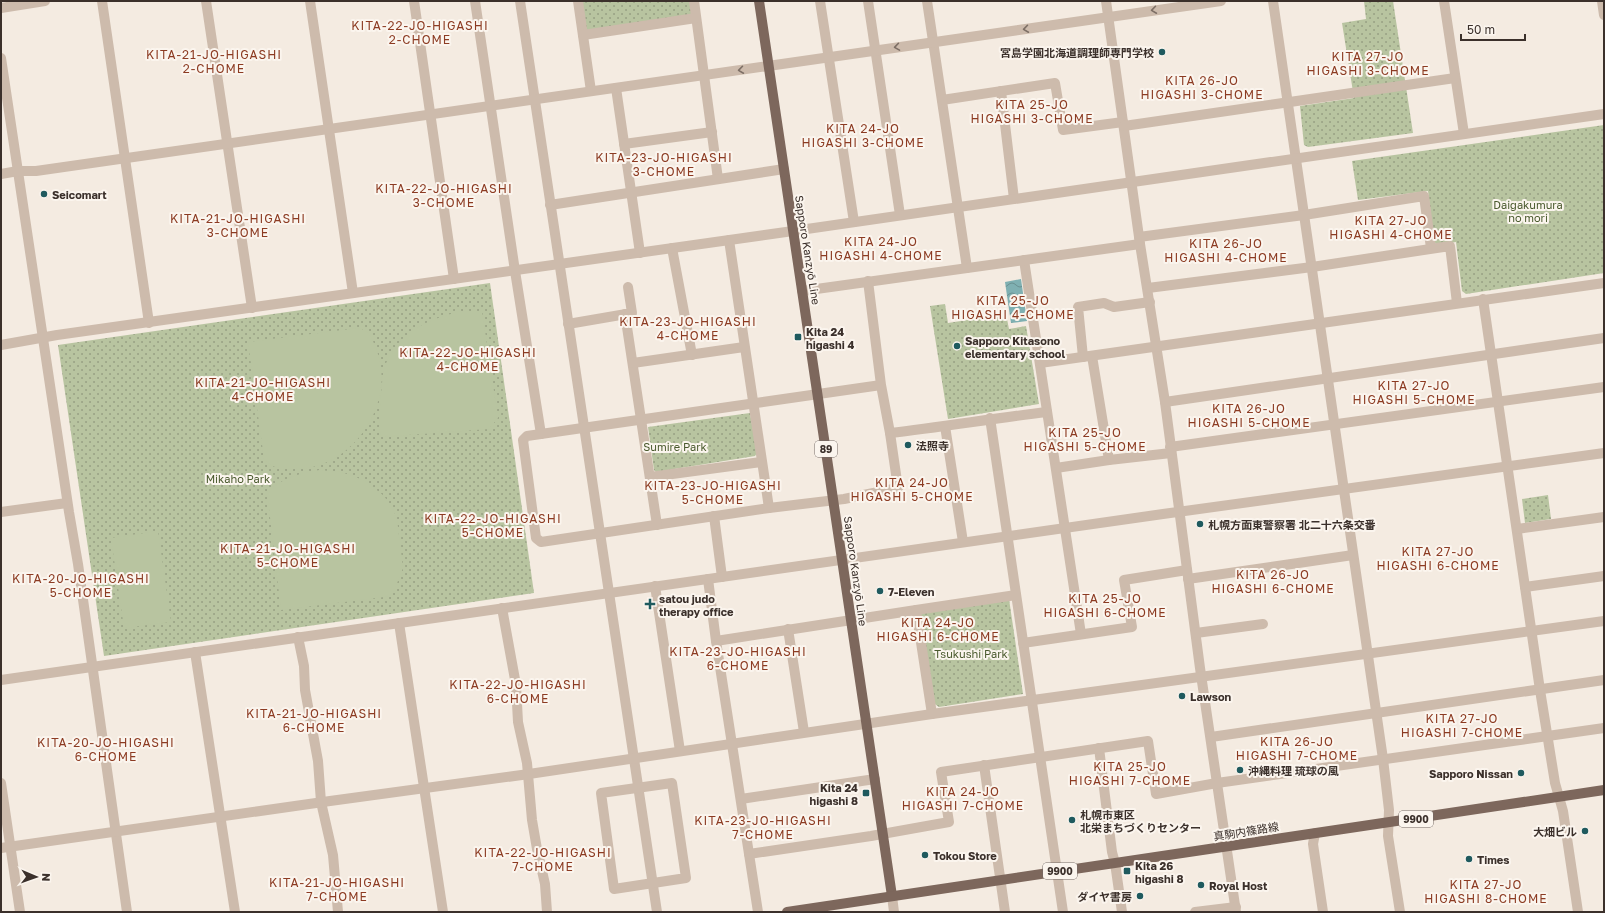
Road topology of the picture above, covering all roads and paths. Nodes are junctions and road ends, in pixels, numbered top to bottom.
1 (45, 1) edge
2 (102, 1) edge
3 (206, 1) edge
4 (310, 1) edge
5 (414, 1) edge
6 (475, 1) edge
7 (520, 1) edge
8 (578, 1) edge
9 (694, 1) edge
10 (759, 1) edge
11 (820, 1) edge
12 (868, 1) edge
13 (927, 1) edge
14 (1106, 1) edge
15 (1221, 1) edge
16 (1273, 1) edge
17 (1444, 1) edge
18 (1602, 1) edge
19 (1, 8) edge
20 (1604, 15) edge
21 (1108, 17) junction
22 (696, 18) junction
23 (583, 35) junction
24 (933, 42) junction
25 (876, 50) junction
26 (829, 57) junction
27 (1, 58) edge
28 (768, 66) junction
29 (704, 75) junction
30 (1456, 78) junction
31 (616, 88) junction
32 (591, 91) junction
33 (1001, 91) junction
34 (535, 99) junction
35 (942, 100) junction
36 (1288, 102) junction
37 (490, 106) junction
38 (430, 114) junction
39 (1604, 114) edge
40 (1124, 124) junction
41 (329, 128) junction
42 (712, 132) junction
43 (1464, 134) junction
44 (226, 143) junction
45 (624, 144) junction
46 (126, 158) junction
47 (1296, 159) junction
48 (784, 169) junction
49 (18, 171) junction
50 (1, 174) edge
51 (718, 179) junction
52 (1132, 182) junction
53 (631, 192) junction
54 (1014, 199) junction
55 (550, 206) junction
56 (958, 207) junction
57 (900, 215) junction
58 (1304, 215) junction
59 (854, 222) junction
60 (793, 231) junction
61 (728, 240) junction
62 (1140, 240) junction
63 (672, 248) junction
64 (1431, 248) junction
65 (640, 253) junction
66 (1024, 260) junction
67 (559, 264) junction
68 (1312, 267) junction
69 (967, 268) junction
70 (514, 271) junction
71 (454, 279) junction
72 (868, 281) junction
73 (1604, 283) edge
74 (628, 287) dead end
75 (1148, 288) junction
76 (802, 291) junction
77 (353, 293) junction
78 (1483, 299) junction
79 (1150, 302) junction
80 (1457, 303) junction
81 (252, 308) junction
82 (625, 314) junction
83 (149, 323) junction
84 (1320, 323) junction
85 (568, 324) junction
86 (43, 338) junction
87 (1604, 338) edge
88 (1, 345) edge
89 (1156, 346) junction
90 (744, 347) junction
91 (692, 354) junction
92 (1492, 355) junction
93 (1088, 356) junction
94 (633, 363) junction
95 (1040, 363) junction
96 (1328, 379) junction
97 (881, 385) junction
98 (1604, 387) edge
99 (818, 395) junction
100 (1165, 402) junction
101 (1499, 402) junction
102 (752, 405) junction
103 (1047, 412) junction
104 (990, 418) junction
105 (642, 420) junction
106 (945, 426) junction
107 (1334, 426) junction
108 (584, 429) junction
109 (890, 433) junction
110 (541, 434) junction
111 (1171, 450) junction
112 (1604, 453) edge
113 (1109, 460) junction
114 (762, 462) junction
115 (1508, 466) junction
116 (1056, 468) junction
117 (650, 477) junction
118 (1343, 489) junction
119 (834, 500) junction
120 (67, 503) junction
121 (769, 508) junction
122 (1180, 511) junction
123 (1, 512) edge
124 (714, 516) junction
125 (1604, 517) edge
126 (657, 525) junction
127 (1064, 528) junction
128 (1517, 529) junction
129 (600, 533) junction
130 (1007, 536) junction
131 (963, 542) junction
132 (1353, 555) junction
133 (842, 560) junction
134 (1188, 575) junction
135 (1604, 576) edge
136 (722, 577) junction
137 (708, 579) junction
138 (655, 586) junction
139 (1525, 587) junction
140 (608, 593) junction
141 (1016, 595) junction
142 (502, 608) junction
143 (916, 610) junction
144 (851, 620) junction
145 (1604, 621) edge
146 (399, 623) junction
147 (1263, 624) dead end
148 (788, 629) junction
149 (1532, 631) junction
150 (1081, 634) junction
151 (1196, 634) junction
152 (298, 637) junction
153 (716, 641) junction
154 (1023, 643) junction
155 (195, 652) junction
156 (1368, 654) junction
157 (91, 667) junction
158 (1202, 676) junction
159 (1, 680) edge
160 (1604, 680) edge
161 (1540, 690) junction
162 (1031, 701) junction
163 (1376, 713) junction
164 (932, 714) junction
165 (867, 724) junction
166 (1604, 728) edge
167 (804, 732) junction
168 (1548, 736) junction
169 (1211, 737) junction
170 (733, 743) junction
171 (1098, 748) junction
172 (680, 751) junction
173 (1040, 757) junction
174 (633, 758) junction
175 (1383, 759) junction
176 (984, 765) junction
177 (529, 774) junction
178 (875, 779) junction
179 (1, 783) edge
180 (1217, 783) junction
181 (425, 788) junction
182 (638, 788) junction
183 (1604, 790) edge
184 (1560, 797) junction
185 (740, 799) junction
186 (321, 802) junction
187 (221, 816) junction
188 (1389, 823) junction
189 (115, 832) junction
190 (883, 833) junction
191 (1315, 833) junction
192 (1227, 846) junction
193 (6, 848) edge
194 (749, 854) junction
195 (1115, 863) junction
196 (1057, 871) junction
197 (1000, 880) junction
198 (652, 883) junction
199 (892, 896) junction
200 (1236, 910) edge
201 (20, 912) edge
202 (127, 912) edge
203 (235, 912) edge
204 (338, 912) edge
205 (443, 912) edge
206 (548, 912) edge
207 (657, 912) edge
208 (758, 912) edge
209 (787, 912) edge
210 (894, 912) edge
211 (1005, 912) edge
212 (1063, 912) edge
213 (1122, 912) edge
214 (1195, 912) edge
215 (1323, 912) edge
216 (1400, 912) edge
217 (1578, 912) edge

1 - 19 street
2 - 46 street
3 - 44 street
4 - 41 street
5 - 38 street
6 - 37 street
7 - 34 street
8 - 23 street
9 - 22 street
10 - 28 main road, Sapporo Kanzyō Line / 89
11 - 26 street
12 - 25 street
13 - 24 street
14 - 21 street
15 -> 21 street
16 - 36 street
17 - 30 street
18 - 20 street
21 -> 24 street
21 - 40 street
22 - 23 street
22 - 29 street
23 - 32 street
24 -> 25 street
24 - 35 street
25 - 26 street
25 - 57 street
26 - 28 street
26 - 59 street
27 - 49 street
28 -> 29 street
28 - 48 main road, Sapporo Kanzyō Line / 89
29 - 31 street
29 - 42 street
30 - 36 street
30 - 43 street
31 - 32 street
31 - 45 street
32 - 34 street
33 - 35 street
33 - 40 street
33 - 54 street
34 - 37 street
34 - 55 street
35 - 56 street
36 - 40 street
36 - 47 street
37 - 38 street
37 - 70 street
38 - 41 street
38 - 71 street
39 - 43 street
40 - 52 street
41 - 44 street
41 - 77 street
42 - 45 street
42 - 51 street
43 - 47 street
44 - 46 street
44 - 81 street
45 - 53 street
46 - 49 street
46 - 83 street
47 - 52 street
47 - 58 street
48 - 51 street
48 - 60 main road, Sapporo Kanzyō Line / 89
49 - 50 street
49 - 86 street
51 - 53 street
52 - 54 street
52 - 62 street
53 - 55 street
53 - 65 street
54 - 56 street
55 - 67 street
56 - 57 street
56 - 69 street
57 - 59 street
58 - 62 street
58 - 64 street
58 - 68 street
59 - 60 street
60 - 61 street
60 - 76 main road, Sapporo Kanzyō Line / 89
61 - 63 street
61 - 90 street
62 - 66 street
62 - 75 street
63 - 65 street
63 - 91 street
64 - 68 street
64 - 80 street
65 - 67 street
66 - 69 street
66 - 95 street
67 - 70 street
67 - 85 street
68 - 75 street
68 - 84 street
69 - 72 street
70 - 71 street
70 - 110 street
71 - 77 street
72 - 76 street
72 - 97 street
73 - 78 street
74 - 82 street
75 - 79 street
76 - 99 main road, Sapporo Kanzyō Line / 89
77 - 81 street
78 - 80 street
78 - 92 street
79 - 89 street
79 - 93 street
80 - 84 street
81 - 83 street
82 - 85 street
82 - 94 street
83 - 86 street
84 - 89 street
84 - 96 street
85 - 108 street
86 - 88 street
86 - 120 street
87 - 92 street
89 - 93 street
89 - 100 street
90 - 91 street
90 - 102 street
91 - 94 street
92 - 96 street
92 - 101 street
93 - 95 street
93 - 113 street
94 - 105 street
95 - 103 street
96 - 100 street
96 - 107 street
97 - 99 street
97 - 109 street
98 - 101 street
99 - 102 street
99 - 119 main road, Sapporo Kanzyō Line / 89
100 - 111 street
101 - 107 street
101 - 115 street
102 - 105 street
102 - 114 street
103 - 104 street
103 - 116 street
104 - 106 street
104 - 130 street
105 - 108 street
105 - 117 street
106 - 109 street
106 - 131 street
107 - 111 street
107 - 118 street
108 - 110 street
108 - 129 street
109 - 119 street
110 - 129 street
111 - 113 street
111 - 122 street
112 - 115 street
113 - 116 street
114 - 117 street
114 - 121 street
115 - 118 street
115 - 128 street
116 - 127 street
117 - 126 street
118 - 122 street
118 - 132 street
119 - 121 street
119 - 133 main road, Sapporo Kanzyō Line / 89
120 - 123 street
120 - 157 street
121 - 124 street
122 - 127 street
122 - 134 street
124 - 126 street
124 - 136 street
125 - 128 street
126 - 129 street
127 - 130 street
127 - 150 street
128 - 139 street
129 - 140 street
130 - 131 street
130 - 141 street
131 - 133 street
132 - 134 street
132 - 156 street
133 - 136 street
133 - 144 main road, Sapporo Kanzyō Line / 89
134 - 150 street
134 - 151 street
135 - 139 street
136 - 137 street
137 - 138 street
137 - 153 street
138 - 140 street
138 - 172 street
139 - 149 street
140 - 142 street
140 - 174 street
141 - 143 street
141 - 154 street
142 - 146 street
142 - 177 street
143 - 144 street
143 - 164 street
144 - 148 street
144 - 165 main road, Sapporo Kanzyō Line / 89
145 - 149 street
146 - 152 street
146 - 181 street
147 - 151 street
148 - 153 street
148 - 167 street
149 - 156 street
149 - 161 street
150 - 154 street
151 - 158 street
152 - 155 street
152 - 186 street
153 - 170 street
154 - 162 street
155 - 157 street
155 - 187 street
156 - 158 street
156 - 163 street
157 - 159 street
157 - 189 street
158 - 162 street
158 - 169 street
160 - 161 street
161 - 163 street
161 - 168 street
162 - 164 street
162 - 173 street
163 - 169 street
163 - 175 street
164 - 165 street
165 - 167 street
165 - 178 main road, Sapporo Kanzyō Line / 89
166 - 168 street
167 - 170 street
168 - 175 street
168 - 184 street
169 - 180 street
170 - 172 street
170 - 185 street
171 - 173 street
171 - 180 street
171 - 195 street
172 - 174 street
173 - 176 street
173 - 196 street
174 - 177 street
174 - 182 street
175 - 180 street
175 - 188 street
176 - 190 street
176 - 197 street
177 - 181 street
177 - 206 street
178 - 185 street
178 - 190 main road, Sapporo Kanzyō Line / 89
179 - 193 street
180 - 192 street
181 - 186 street
181 - 205 street
182 - 198 street
182 - 198 street
182 - 198 street
183 - 184 main road, 真駒内篠路線 / 9900
184 - 188 main road, 真駒内篠路線 / 9900
184 - 217 street
185 - 194 street
186 - 187 street
186 - 204 street
187 - 189 street
187 - 203 street
188 - 191 main road, 真駒内篠路線 / 9900
188 - 216 street
189 - 193 street
189 - 202 street
190 - 194 street
190 - 199 main road, Sapporo Kanzyō Line / 89
191 - 192 main road, 真駒内篠路線 / 9900
191 - 215 street
192 - 195 main road, 真駒内篠路線 / 9900
192 - 200 street
193 - 201 street
194 - 208 street
195 - 196 main road, 真駒内篠路線 / 9900
195 - 213 street
196 - 197 main road, 真駒内篠路線 / 9900
196 - 212 street
197 - 199 main road, 真駒内篠路線 / 9900
197 - 211 street
198 - 207 street
199 - 209 main road
199 - 210 street
200 - 214 street

